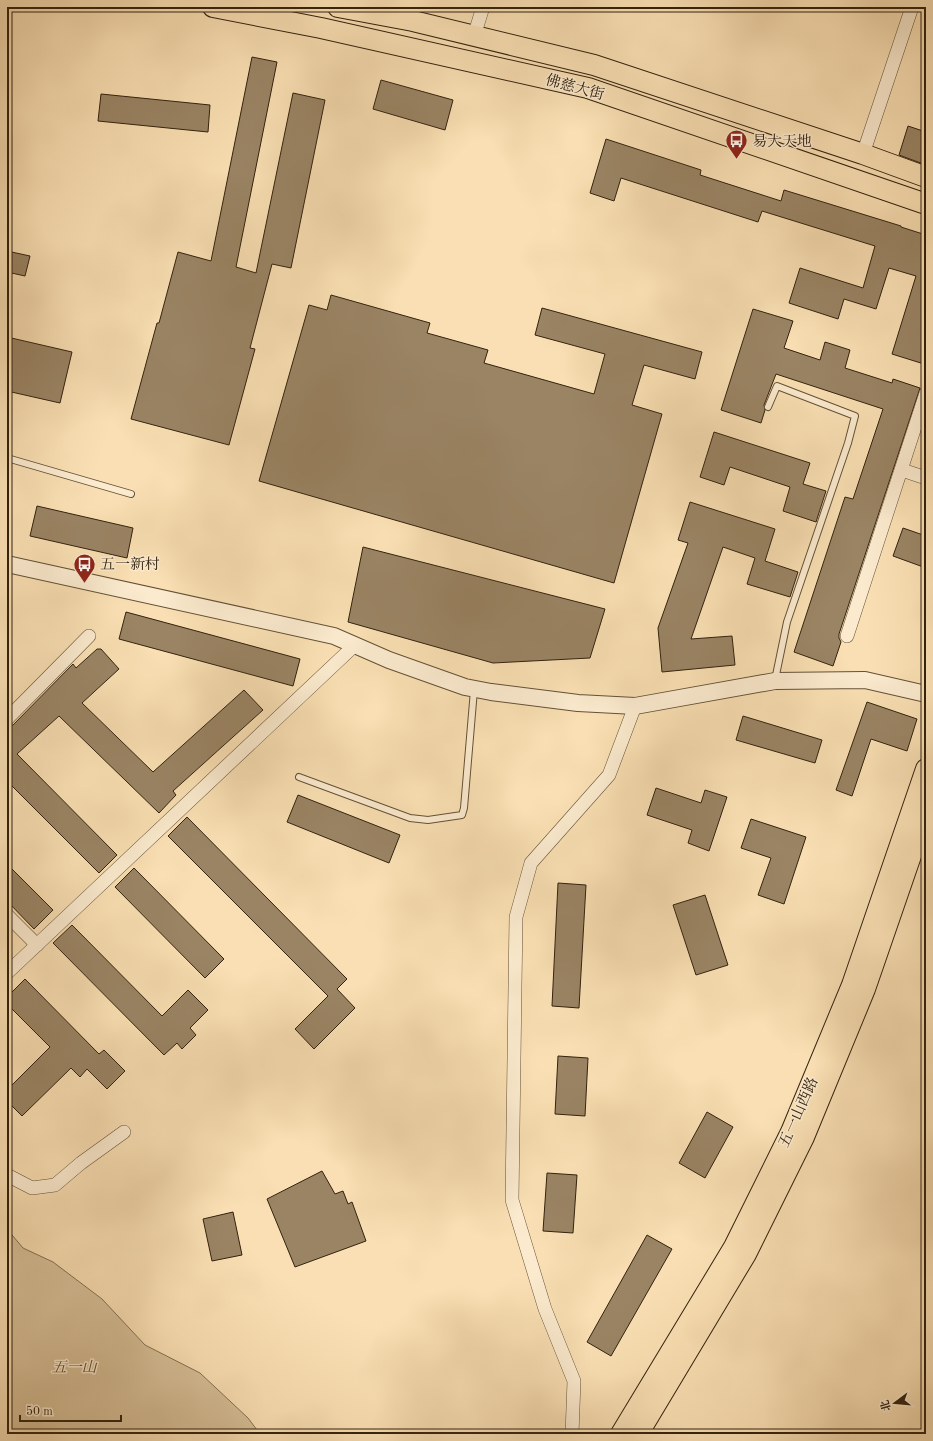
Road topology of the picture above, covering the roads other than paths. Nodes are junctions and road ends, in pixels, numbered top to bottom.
1 (213, 7) edge
2 (338, 7) edge
3 (483, 7) edge
4 (912, 7) edge
5 (474, 36) junction
6 (863, 154) junction
7 (926, 177) edge
8 (926, 204) edge
9 (926, 393) edge
10 (768, 407) dead end
11 (7, 458) edge
12 (902, 470) junction
13 (926, 478) edge
14 (131, 494) dead end
15 (10, 568) edge
16 (89, 636) dead end
17 (847, 636) dead end
18 (355, 645) junction
19 (775, 681) junction
20 (474, 689) junction
21 (926, 694) edge
22 (634, 706) junction
23 (7, 719) edge
24 (926, 769) edge
25 (299, 777) dead end
26 (926, 812) edge
27 (7, 915) edge
28 (37, 945) junction
29 (7, 973) edge
30 (124, 1132) dead end
31 (7, 1175) edge
32 (572, 1434) edge
33 (621, 1434) edge
34 (638, 1434) edge

1 - 8 main road, 佛慈大街
2 - 5 main road, 佛慈大街
3 - 5 street
4 - 6 street
5 - 6 main road, 佛慈大街
6 - 7 main road, 佛慈大街
9 - 12 street
10 - 19 lane
11 - 14 lane
12 - 13 street
12 - 17 street
15 - 18 street
16 - 23 street
18 - 20 street
18 - 28 street
19 - 21 street
19 - 22 street
20 - 22 street
20 - 25 lane
22 - 32 street
24 - 33 main road, 五一山西路
26 - 34 main road, 五一山西路
27 - 28 street
28 - 29 street
30 - 31 street

